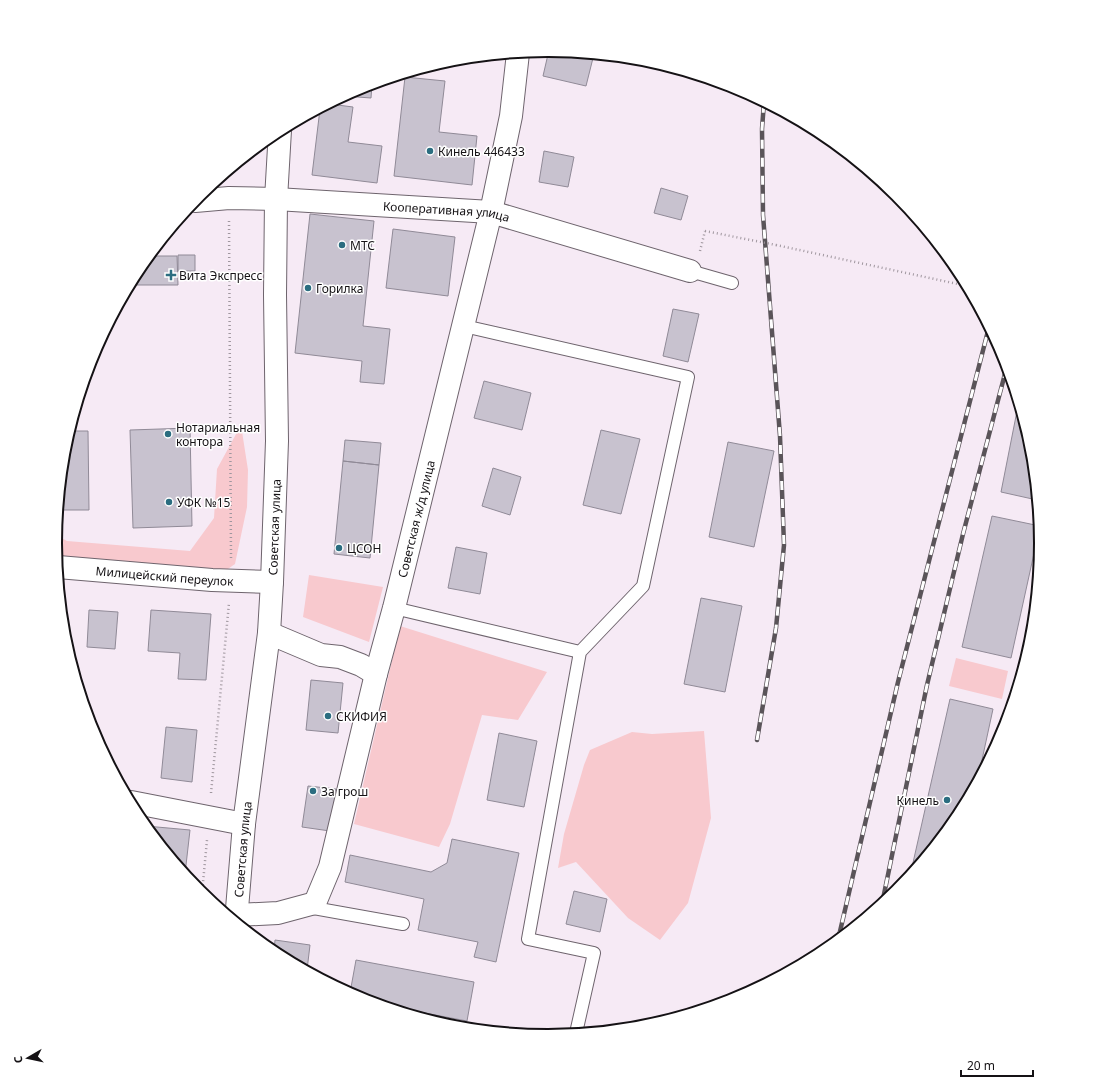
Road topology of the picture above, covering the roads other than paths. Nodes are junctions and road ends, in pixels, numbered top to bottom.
1 (517, 58) edge
2 (280, 138) edge
3 (276, 198) junction
4 (204, 200) edge
5 (492, 212) junction
6 (695, 262) joint
7 (732, 283) dead end
8 (464, 326) junction
9 (64, 567) edge
10 (272, 582) junction
11 (394, 608) junction
12 (269, 633) junction
13 (580, 652) junction
14 (376, 674) junction
15 (138, 803) edge
16 (244, 824) junction
17 (303, 906) junction
18 (236, 915) edge
19 (239, 918) edge
20 (403, 924) dead end
21 (577, 1028) edge

1 - 5 street, Советская ж/д улица
2 - 3 street, Советская улица
3 - 4 street, Кооперативная улица
3 - 5 street, Кооперативная улица
3 - 10 street, Советская улица
5 - 6 street, Кооперативная улица
5 - 8 street, Советская ж/д улица
6 - 7 lane
8 - 11 street, Советская ж/д улица
8 - 13 lane
9 - 10 street, Милицейский переулок
10 - 12 street, Советская улица
11 - 13 lane
11 - 14 street, Советская ж/д улица
12 - 14 street
12 - 16 street, Советская улица
13 - 21 lane
14 - 17 street, Советская ж/д улица
15 - 16 street
16 - 18 street, Советская улица
17 - 19 street, Советская ж/д улица
17 - 20 lane

